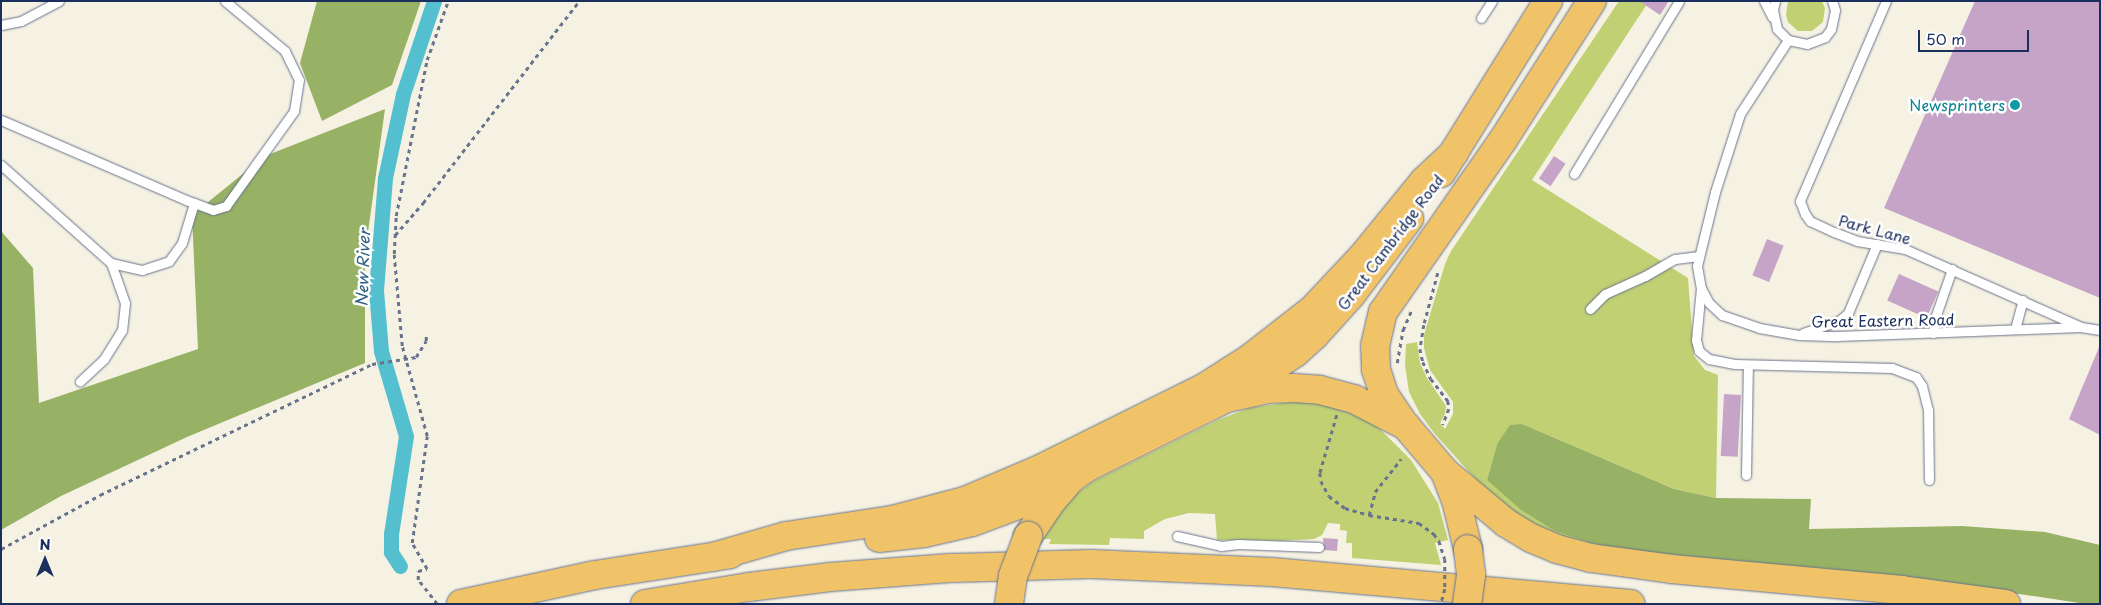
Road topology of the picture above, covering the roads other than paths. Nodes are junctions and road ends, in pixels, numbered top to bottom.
1 (59, 1) edge
2 (224, 1) edge
3 (1492, 1) edge
4 (1548, 1) edge
5 (1592, 1) edge
6 (1679, 1) edge
7 (1764, 1) edge
8 (1775, 1) edge
9 (1886, 1) edge
10 (1834, 4) edge
11 (1481, 18) dead end
12 (1774, 21) junction
13 (1, 24) edge
14 (1788, 40) junction
15 (1, 120) edge
16 (1454, 153) junction
17 (1, 165) edge
18 (1574, 174) dead end
19 (194, 203) junction
20 (1877, 244) junction
21 (1699, 256) junction
22 (110, 263) junction
23 (1952, 269) junction
24 (1701, 288) junction
25 (2024, 300) junction
26 (1590, 309) dead end
27 (2081, 327) junction
28 (2015, 329) junction
29 (2100, 330) edge
30 (1933, 333) junction
31 (1799, 335) junction
32 (1748, 365) junction
33 (80, 381) dead end
34 (1227, 398) junction
35 (1406, 426) junction
36 (1445, 472) junction
37 (1746, 475) dead end
38 (1072, 478) junction
39 (1930, 480) dead end
40 (1177, 536) dead end
41 (1319, 547) dead end
42 (713, 556) junction
43 (1221, 557) junction
44 (461, 604) edge
45 (645, 604) edge
46 (1009, 604) edge
47 (1467, 604) edge
48 (1631, 604) edge
49 (2006, 604) edge

1 - 13 lane
2 - 19 lane
3 - 11 lane
4 - 16 highway, Great Cambridge Road
5 - 35 highway, Great Cambridge Road
6 - 18 lane
7 - 12 lane
8 - 12 lane
9 - 20 lane, Park Lane
10 - 14 lane
12 - 14 lane
14 - 21 lane, Great Eastern Road
15 - 19 lane
16 - 34 highway, Great Cambridge Road
16 - 42 highway
17 - 22 lane
19 - 22 lane
20 - 23 lane, Park Lane
20 - 31 lane
21 - 24 lane, Great Eastern Road
21 - 26 lane
22 - 33 lane
23 - 25 lane, Park Lane
23 - 30 lane
24 - 31 lane, Great Eastern Road
24 - 32 lane
25 - 27 lane, Park Lane
25 - 28 lane
27 - 28 lane, Great Eastern Road
27 - 29 lane, Park Lane
28 - 30 lane, Great Eastern Road
30 - 31 lane, Great Eastern Road
32 - 37 lane
32 - 39 lane
34 - 35 highway
34 - 38 highway
35 - 36 highway, Great Cambridge Road
36 - 47 highway, bridge
36 - 49 highway
38 - 42 highway
38 - 46 highway, bridge
40 - 43 lane
41 - 43 lane
42 - 44 highway
43 - 45 highway
43 - 48 highway

